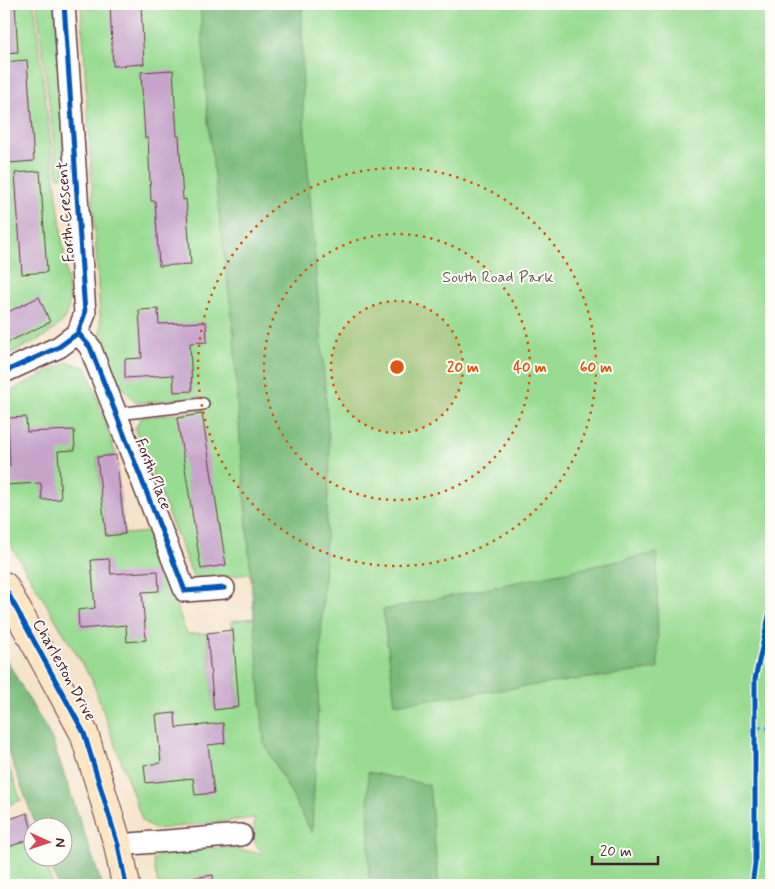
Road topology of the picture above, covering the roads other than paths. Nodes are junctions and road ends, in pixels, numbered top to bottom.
1 (64, 4) edge
2 (78, 333) junction
3 (4, 372) edge
4 (203, 404) dead end
5 (117, 414) junction
6 (4, 586) edge
7 (224, 588) dead end
8 (241, 836) dead end
9 (118, 845) junction
10 (126, 885) edge

1 - 2 street, Forth Crescent
2 - 3 street
2 - 5 street, Forth Place
4 - 5 lane
5 - 7 street, Forth Place
6 - 9 street, Charleston Drive
8 - 9 street
9 - 10 street, Charleston Drive

